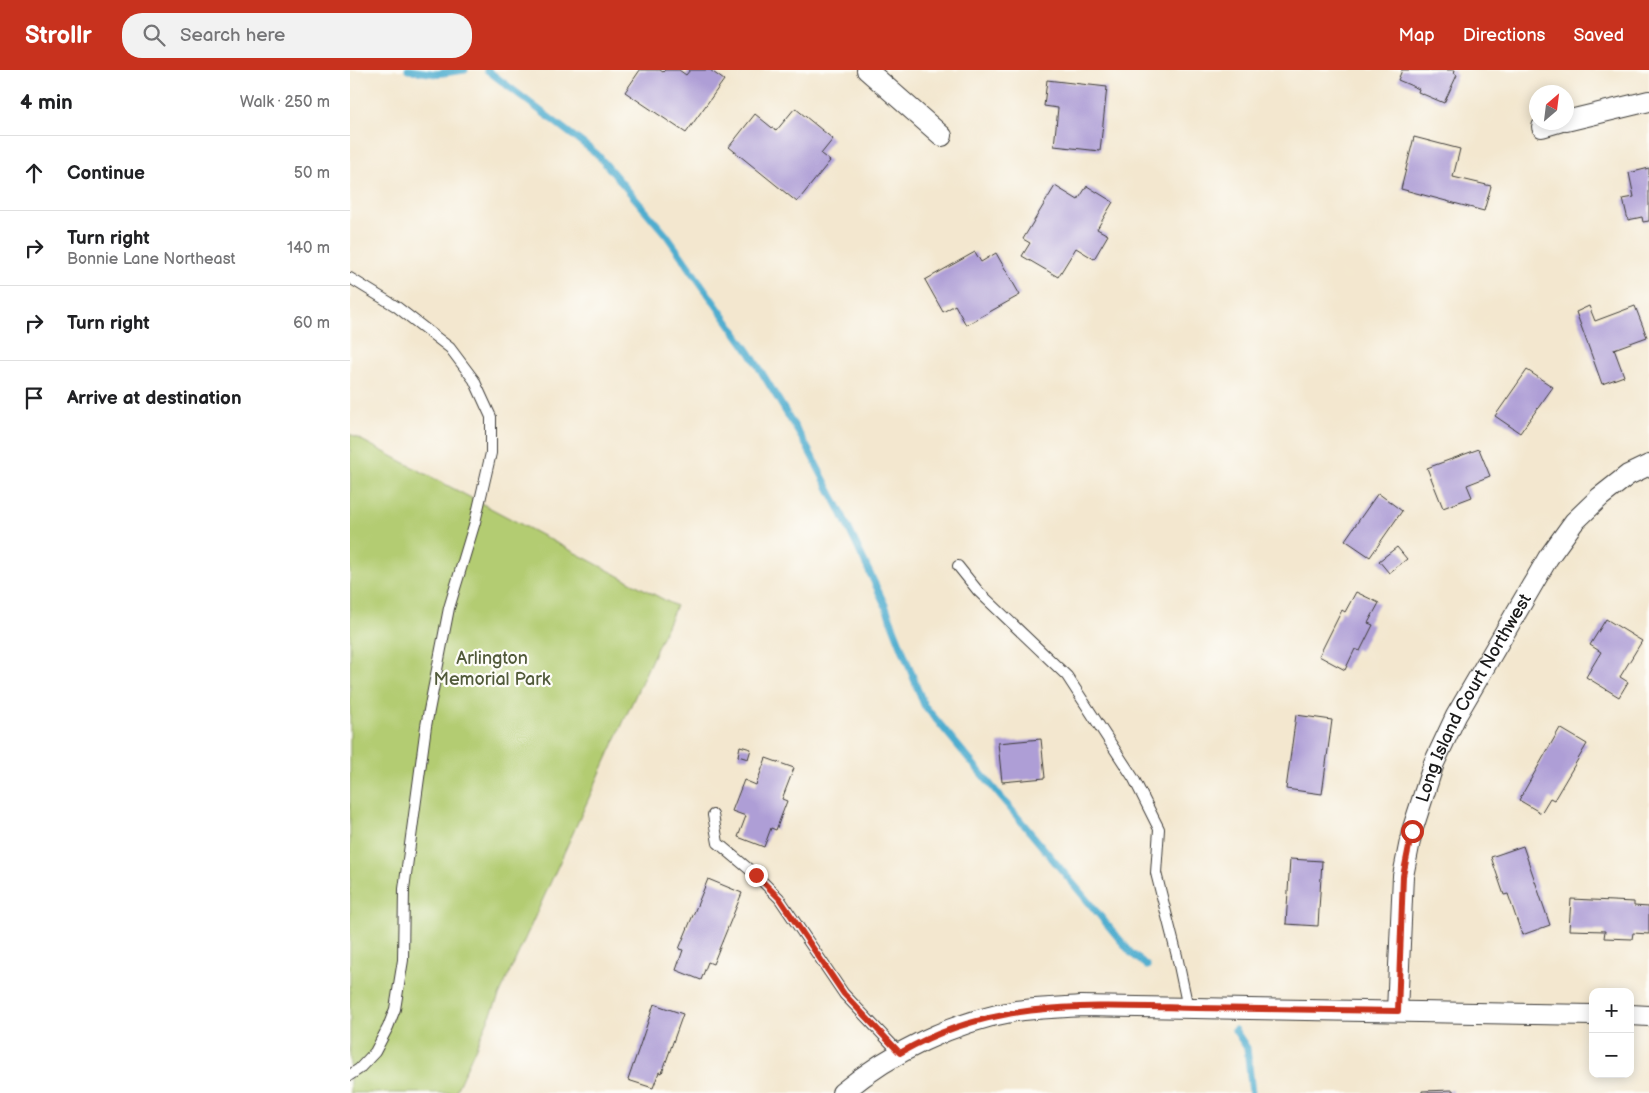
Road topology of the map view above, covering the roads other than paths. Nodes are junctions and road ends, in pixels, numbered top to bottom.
1 (867, 70) edge
2 (1649, 101) edge
3 (1574, 119) edge
4 (942, 136) dead end
5 (350, 278) edge
6 (1649, 465) edge
7 (958, 566) dead end
8 (713, 815) dead end
9 (1188, 1008) junction
10 (1398, 1011) junction
11 (1589, 1015) edge
12 (1634, 1015) edge
13 (1649, 1016) edge
14 (900, 1053) junction
15 (350, 1075) edge
16 (842, 1093) edge

1 - 4 street
2 - 3 street
5 - 15 lane
6 - 10 street, Long Island Court Northwest
7 - 9 lane
8 - 14 lane
9 - 10 street
9 - 14 street
10 - 11 street
12 - 13 street
14 - 16 street

